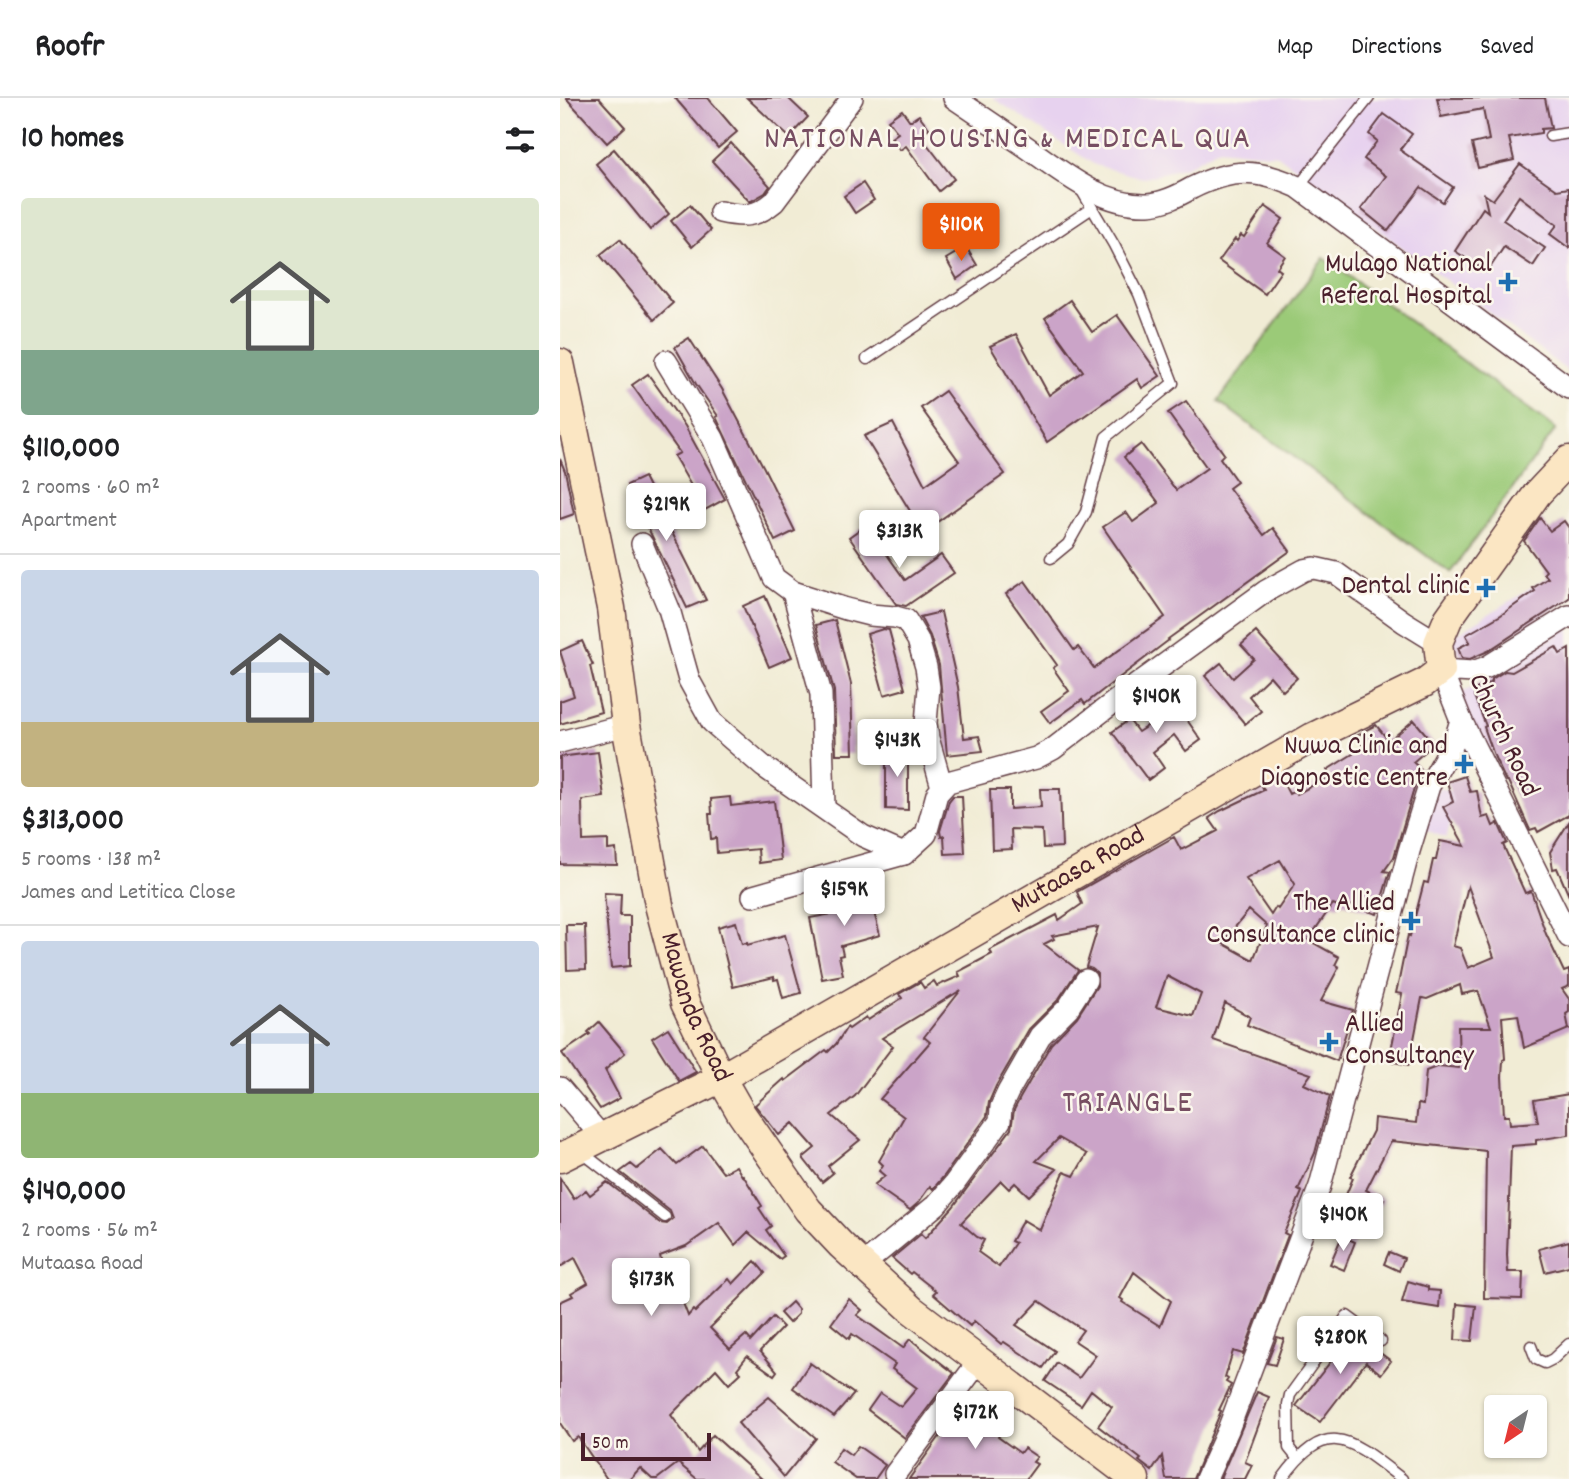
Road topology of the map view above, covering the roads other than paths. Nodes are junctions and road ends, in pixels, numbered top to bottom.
1 (852, 98) edge
2 (954, 98) edge
3 (1370, 98) edge
4 (1569, 133) edge
5 (1550, 136) dead end
6 (1075, 181) junction
7 (1298, 187) junction
8 (1091, 208) junction
9 (720, 212) dead end
10 (867, 359) dead end
11 (666, 361) dead end
12 (562, 381) edge
13 (1569, 388) edge
14 (1569, 460) edge
15 (642, 544) dead end
16 (1051, 558) dead end
17 (786, 588) junction
18 (1569, 616) edge
19 (1439, 657) junction
20 (1461, 720) junction
21 (626, 725) junction
22 (560, 742) edge
23 (942, 787) junction
24 (824, 808) junction
25 (904, 854) junction
26 (753, 896) dead end
27 (1569, 937) edge
28 (1086, 981) dead end
29 (721, 1078) junction
30 (560, 1088) edge
31 (580, 1148) edge
32 (665, 1217) dead end
33 (863, 1265) junction
34 (1381, 1341) dead end
35 (1569, 1344) edge
36 (1531, 1346) dead end
37 (979, 1361) junction
38 (1297, 1458) junction
39 (894, 1474) dead end
40 (1135, 1479) edge
41 (1206, 1479) edge
42 (1282, 1479) edge
43 (1402, 1479) edge

1 - 9 street
2 - 6 street
3 - 7 lane
4 - 5 lane
6 - 7 street
6 - 8 lane
7 - 13 street
8 - 10 lane
8 - 16 lane
11 - 17 street
12 - 21 street, Mawanda Road
14 - 19 street
15 - 24 street
17 - 23 street
17 - 24 street
18 - 19 street
19 - 20 street, Church Road
19 - 23 street
19 - 29 street, Mutaasa Road
20 - 27 street, Church Road
20 - 41 street
21 - 22 street
21 - 29 street, Mawanda Road
23 - 25 street
24 - 25 street
25 - 26 street
28 - 33 street
29 - 31 street, Mutaasa Road
29 - 33 street, Mawanda Road
30 - 31 street
31 - 32 lane
33 - 37 street, Mawanda Road
34 - 38 lane
35 - 36 lane
37 - 39 street
37 - 40 street, Mawanda Road
38 - 42 lane
38 - 43 lane

